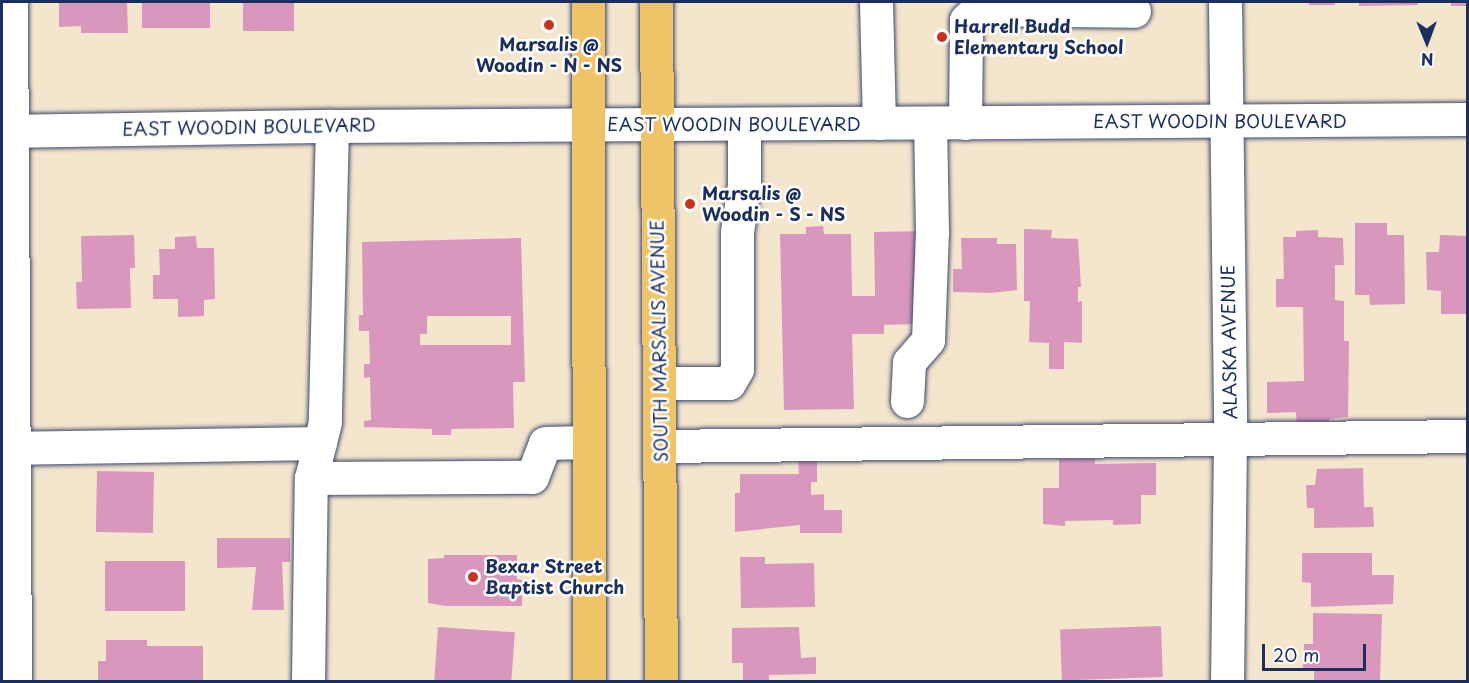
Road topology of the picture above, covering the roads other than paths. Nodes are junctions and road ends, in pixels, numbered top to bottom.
1 (11, 2) edge
2 (588, 2) edge
3 (656, 2) edge
4 (876, 2) edge
5 (1226, 2) edge
6 (1134, 11) dead end
7 (1467, 119) edge
8 (1227, 121) junction
9 (879, 123) junction
10 (930, 123) junction
11 (965, 123) junction
12 (587, 124) junction
13 (656, 124) junction
14 (744, 124) junction
15 (332, 126) junction
16 (7, 130) edge
17 (660, 383) junction
18 (907, 401) dead end
19 (1467, 436) edge
20 (1230, 440) junction
21 (588, 442) junction
22 (320, 443) junction
23 (660, 446) junction
24 (8, 447) edge
25 (311, 478) junction
26 (15, 681) edge
27 (308, 681) edge
28 (589, 681) edge
29 (661, 681) edge
30 (1227, 681) edge

1 - 16 street
2 - 12 main road
3 - 13 main road, SOUTH MARSALIS AVENUE
4 - 9 street
5 - 8 street, ALASKA AVENUE
6 - 11 street
7 - 8 street, EAST WOODIN BOULEVARD
8 - 11 street, EAST WOODIN BOULEVARD
8 - 20 street, ALASKA AVENUE
9 - 10 street, EAST WOODIN BOULEVARD
9 - 14 street, EAST WOODIN BOULEVARD
10 - 11 street, EAST WOODIN BOULEVARD
10 - 18 street
12 - 13 street, EAST WOODIN BOULEVARD
12 - 15 street, EAST WOODIN BOULEVARD
12 - 21 main road
13 - 14 street, EAST WOODIN BOULEVARD
13 - 17 main road, SOUTH MARSALIS AVENUE
14 - 17 street
15 - 16 street, EAST WOODIN BOULEVARD
15 - 22 street
16 - 24 street
17 - 23 main road, SOUTH MARSALIS AVENUE
19 - 20 street
20 - 23 street
20 - 30 street, ALASKA AVENUE
21 - 25 street
21 - 28 main road
22 - 24 street
22 - 25 street
23 - 29 main road, SOUTH MARSALIS AVENUE
24 - 26 street
25 - 27 street

